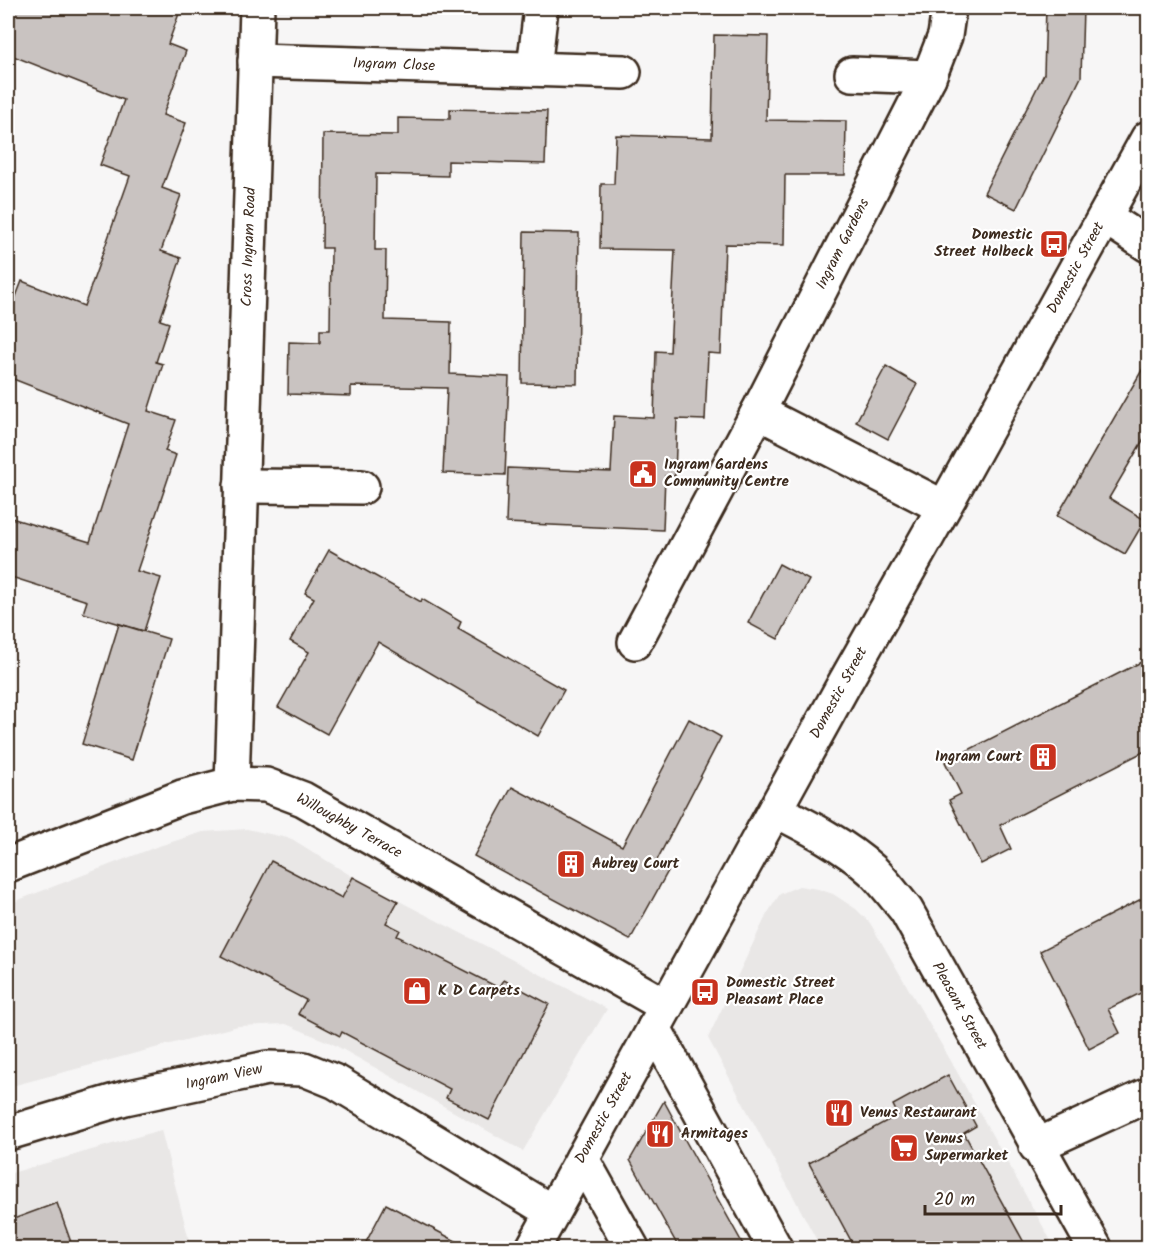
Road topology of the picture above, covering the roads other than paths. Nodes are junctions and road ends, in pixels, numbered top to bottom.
1 (257, 8) edge
2 (542, 8) edge
3 (949, 8) edge
4 (255, 62) junction
5 (534, 69) junction
6 (624, 72) dead end
7 (852, 74) dead end
8 (929, 77) junction
9 (1149, 138) edge
10 (1105, 216) junction
11 (1149, 245) edge
12 (758, 412) junction
13 (241, 486) junction
14 (362, 487) dead end
15 (943, 507) junction
16 (635, 642) dead end
17 (232, 784) junction
18 (775, 810) junction
19 (8, 865) edge
20 (660, 1017) junction
21 (1149, 1095) edge
22 (8, 1133) edge
23 (1036, 1146) junction
24 (582, 1159) junction
25 (552, 1212) junction
26 (533, 1248) edge
27 (632, 1248) edge
28 (775, 1248) edge
29 (1095, 1248) edge

1 - 4 street, Cross Ingram Road
2 - 5 street
3 - 8 street, Ingram Gardens
4 - 5 street, Ingram Close
4 - 13 street, Cross Ingram Road
5 - 6 street, Ingram Close
7 - 8 street
8 - 12 street, Ingram Gardens
9 - 10 street, Domestic Street
10 - 11 street
10 - 15 street, Domestic Street
12 - 15 street
12 - 16 street, Ingram Gardens
13 - 14 street
13 - 17 street, Cross Ingram Road
15 - 18 street, Domestic Street
17 - 19 street, Willoughby Terrace
17 - 20 street, Willoughby Terrace
18 - 20 street, Domestic Street
18 - 23 street, Pleasant Street
20 - 24 street, Domestic Street
20 - 28 street
21 - 23 street
22 - 25 street, Ingram View
23 - 29 street, Pleasant Street
24 - 25 street, Domestic Street
24 - 27 street
25 - 26 street, Domestic Street

